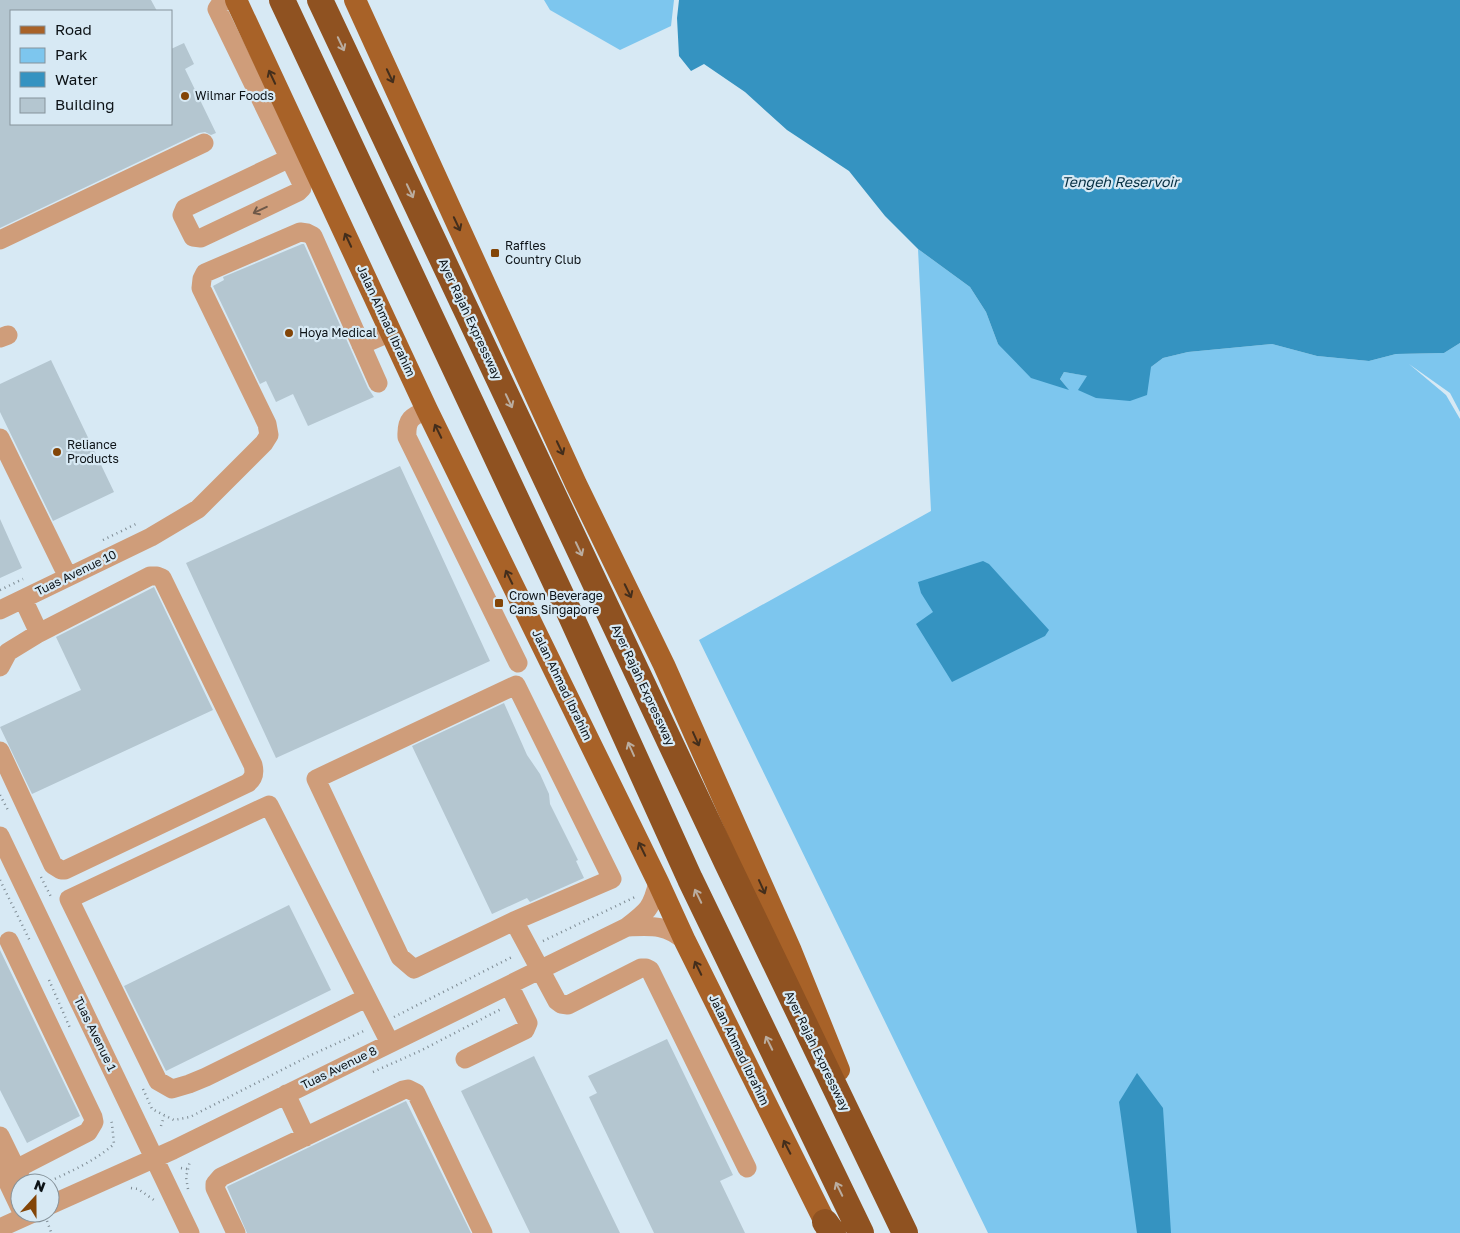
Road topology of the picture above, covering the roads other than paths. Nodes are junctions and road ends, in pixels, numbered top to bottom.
1 (228, 0) edge
2 (236, 0) edge
3 (282, 0) edge
4 (320, 0) edge
5 (355, 0) edge
6 (204, 143) dead end
7 (290, 158) junction
8 (0, 240) edge
9 (390, 332) junction
10 (362, 345) junction
11 (378, 383) dead end
12 (427, 410) junction
13 (0, 438) edge
14 (68, 577) junction
15 (23, 599) junction
16 (0, 610) edge
17 (38, 632) junction
18 (518, 663) dead end
19 (0, 666) edge
20 (0, 751) edge
21 (0, 836) edge
22 (658, 882) junction
23 (514, 921) junction
24 (627, 927) junction
25 (9, 941) dead end
26 (684, 941) junction
27 (541, 970) junction
28 (513, 993) junction
29 (366, 998) junction
30 (390, 1043) junction
31 (465, 1059) dead end
32 (286, 1094) junction
33 (0, 1136) edge
34 (306, 1137) junction
35 (154, 1159) junction
36 (747, 1168) dead end
37 (13, 1172) edge
38 (60, 1201) edge
39 (828, 1229) edge
40 (190, 1233) edge
41 (236, 1233) edge
42 (483, 1233) edge
43 (860, 1233) edge
44 (906, 1233) edge

1 - 7 street
9 -> 2 main road, Jalan Ahmad Ibrahim
43 -> 3 highway
4 -> 44 highway, Ayer Rajah Expressway
5 -> 44 main road
6 - 8 street
7 -> 7 street
9 - 10 street
9 - 12 main road, Jalan Ahmad Ibrahim
10 - 11 street
10 - 14 street, Tuas Avenue 10
12 - 18 street
22 -> 12 main road, Jalan Ahmad Ibrahim
13 - 14 street
14 - 15 street, Tuas Avenue 10
15 - 16 street, Tuas Avenue 10
15 - 17 street
17 - 19 street
17 - 20 street
21 - 35 street, Tuas Avenue 1
22 - 24 street, Tuas Avenue 8
22 - 26 main road, Jalan Ahmad Ibrahim
23 - 23 street
23 - 27 street
24 - 26 street, Tuas Avenue 8
24 - 27 street, Tuas Avenue 8
25 - 37 street
39 -> 26 main road, Jalan Ahmad Ibrahim
27 - 28 street, Tuas Avenue 8
27 - 36 street
28 - 30 street, Tuas Avenue 8
28 - 31 street
29 - 29 street
29 - 30 street
30 - 32 street, Tuas Avenue 8
32 - 34 street
32 - 35 street, Tuas Avenue 8
33 - 37 street
34 - 41 street
34 - 42 street
35 - 38 street, Tuas Avenue 8
35 - 40 street, Tuas Avenue 1

